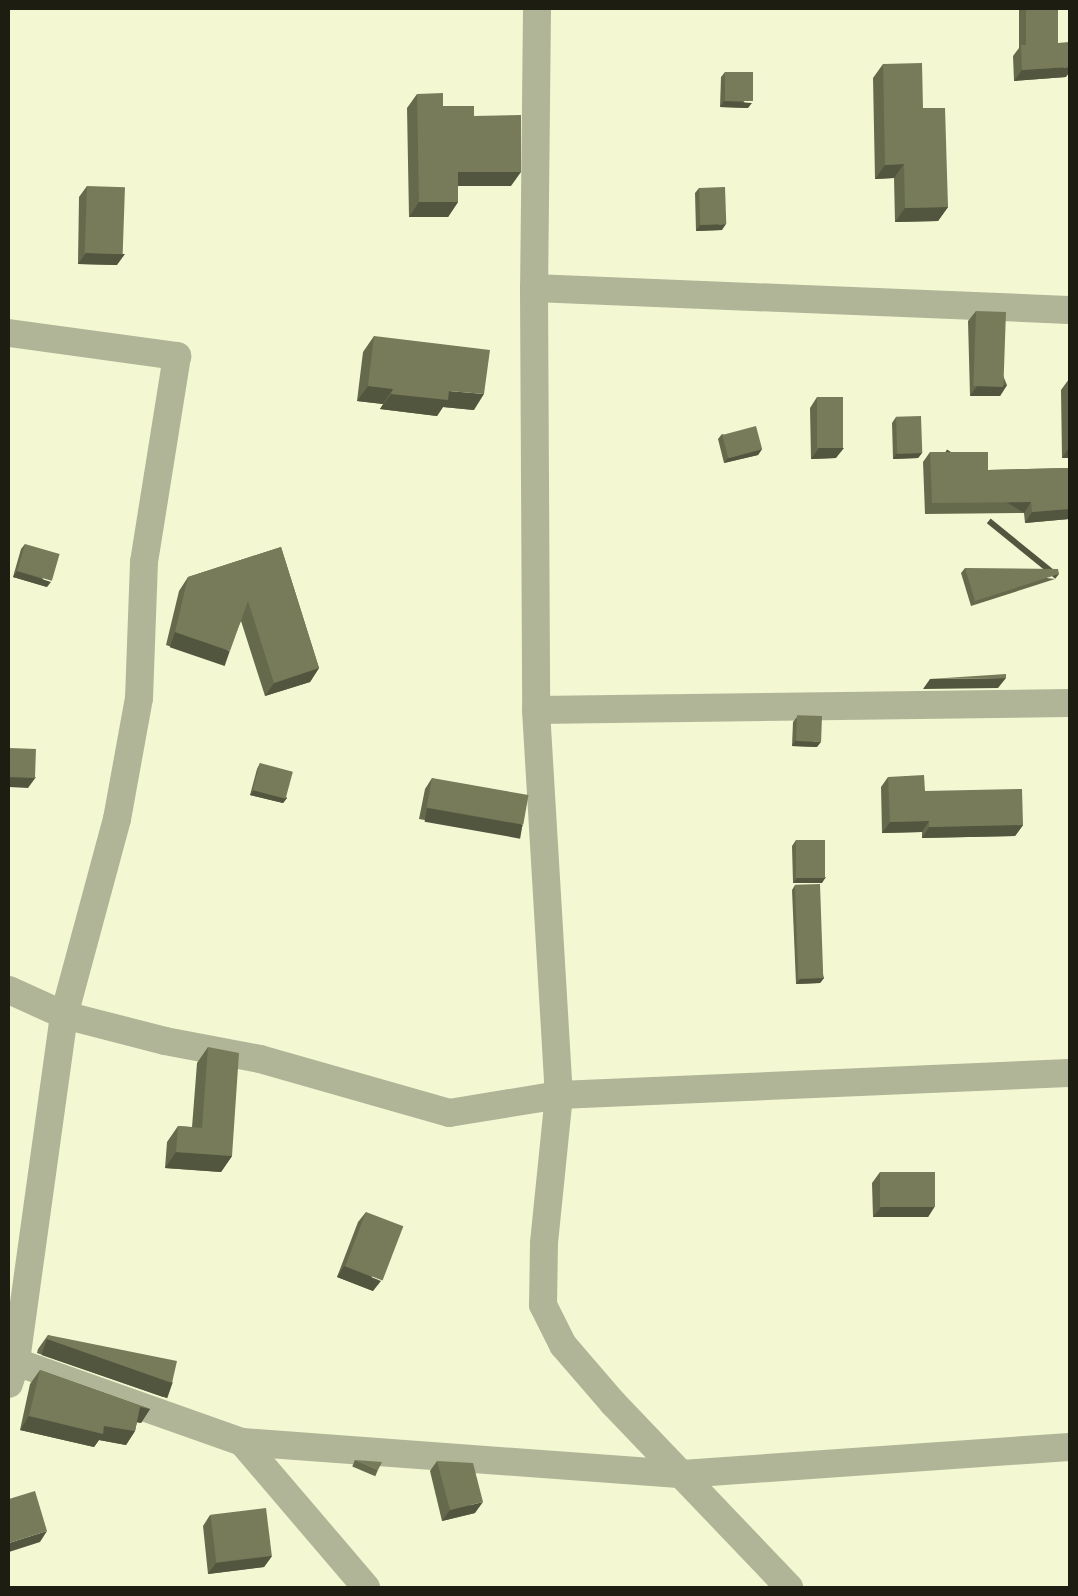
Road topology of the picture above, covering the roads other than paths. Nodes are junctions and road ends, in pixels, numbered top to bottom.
1 (537, 9) edge
2 (534, 288) junction
3 (1069, 310) edge
4 (9, 334) edge
5 (1069, 703) edge
6 (536, 710) junction
7 (9, 990) edge
8 (64, 1014) junction
9 (1069, 1073) edge
10 (559, 1094) junction
11 (12, 1373) edge
12 (242, 1442) junction
13 (1069, 1447) edge
14 (682, 1474) junction
15 (366, 1587) edge
16 (789, 1587) edge

1 - 2 street
2 - 3 street
2 - 6 street
4 - 8 street
5 - 6 street
6 - 10 street
7 - 8 street
8 - 10 street
8 - 11 street
9 - 10 street
10 - 14 street
11 - 12 street
12 - 14 street
12 - 15 street
13 - 14 street
14 - 16 street

